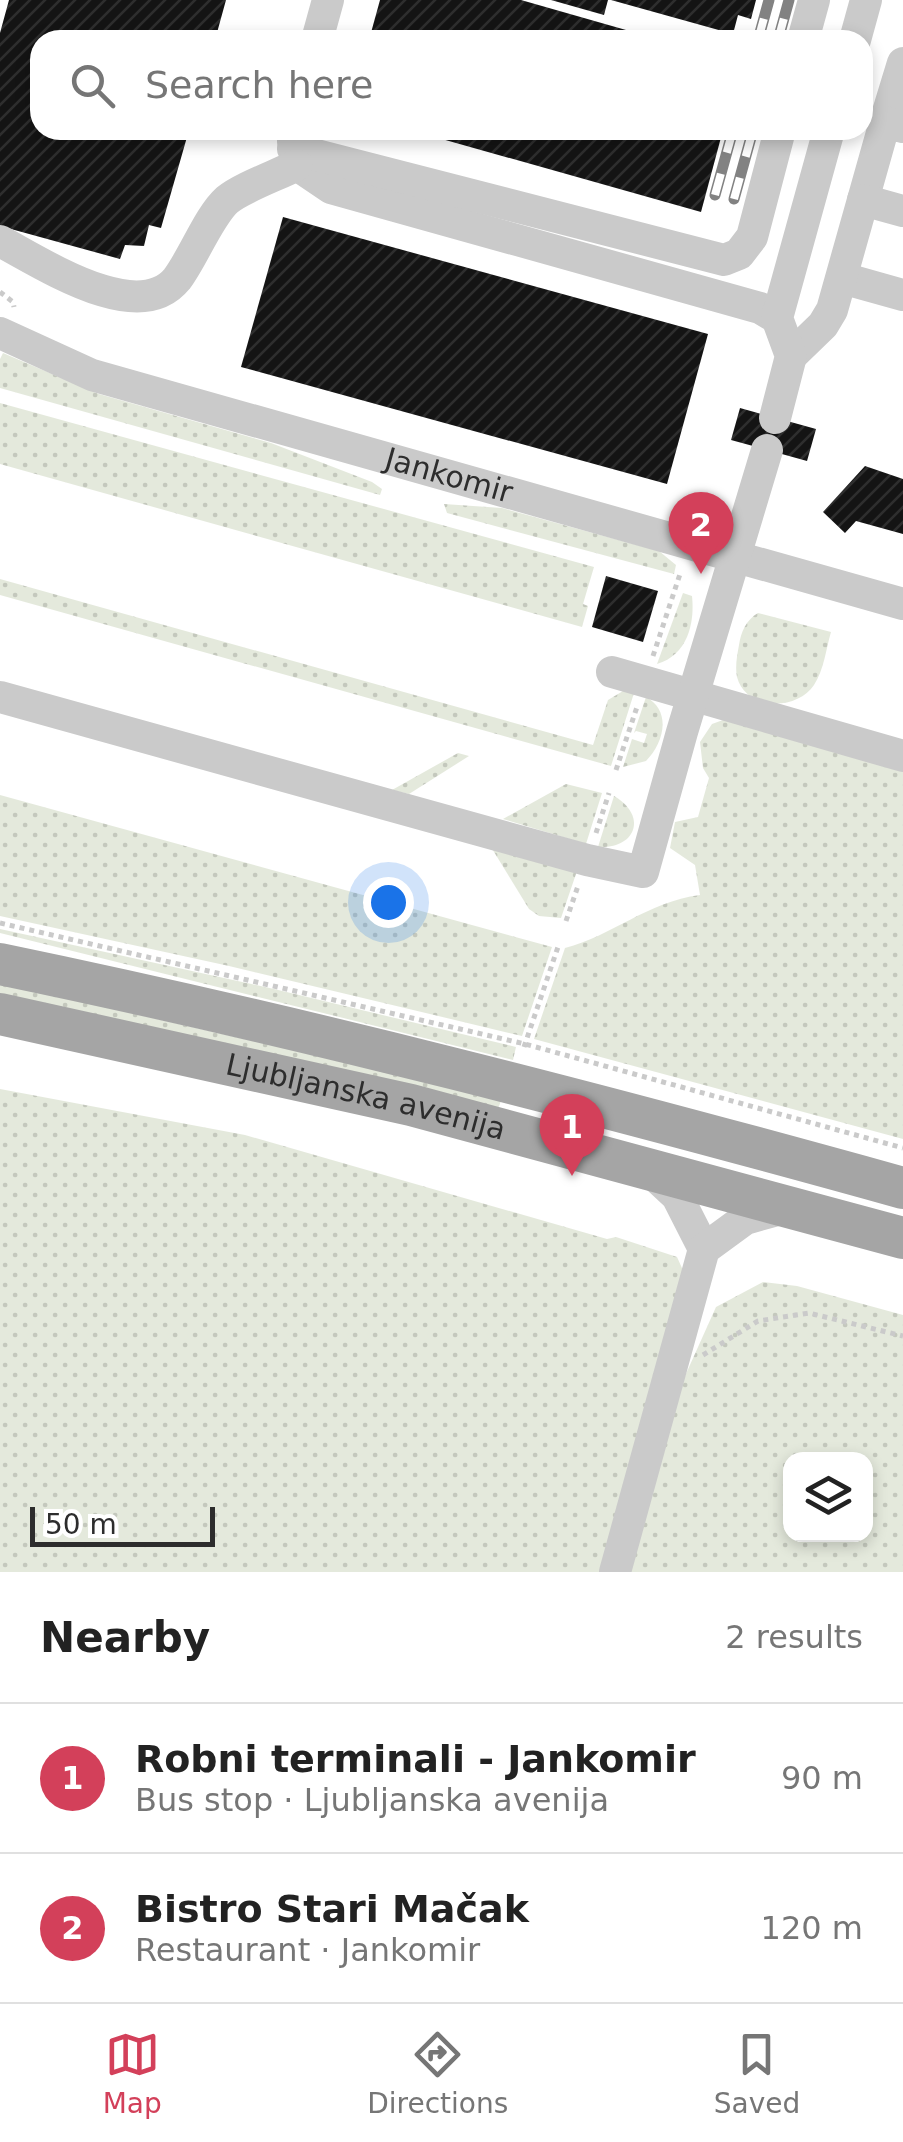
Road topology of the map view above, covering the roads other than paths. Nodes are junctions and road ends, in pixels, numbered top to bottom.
1 (328, 0) edge
2 (814, 0) edge
3 (866, 0) edge
4 (320, 30) edge
5 (806, 30) edge
6 (857, 30) edge
7 (903, 63) edge
8 (894, 124) edge
9 (777, 140) edge
10 (826, 140) edge
11 (295, 148) edge
12 (864, 200) junction
13 (903, 211) edge
14 (0, 241) edge
15 (842, 278) junction
16 (903, 295) edge
17 (777, 318) junction
18 (0, 333) edge
19 (790, 356) junction
20 (736, 557) junction
21 (903, 604) edge
22 (612, 672) dead end
23 (693, 694) junction
24 (0, 697) edge
25 (903, 756) edge
26 (0, 964) edge
27 (0, 1014) edge
28 (648, 1169) junction
29 (903, 1188) edge
30 (788, 1207) junction
31 (903, 1238) edge
32 (704, 1249) junction
33 (615, 1572) edge

1 - 4 street
2 - 5 street
3 - 6 street
7 - 8 street
8 - 12 street
9 - 11 street
10 - 17 street
11 - 14 street
11 - 17 street
12 - 13 street
12 - 15 street
15 - 16 street
15 - 19 street
17 - 19 street
18 - 20 street, Jankomir
19 - 20 street
20 - 21 street, Jankomir
20 - 23 street
22 - 23 street
23 - 24 street
23 - 25 street
26 - 29 main road, Ljubljanska avenija
27 - 28 main road, Ljubljanska avenija
28 - 30 main road, Ljubljanska avenija
28 - 32 street
30 - 31 main road, Ljubljanska avenija
30 - 32 street
32 - 33 street

